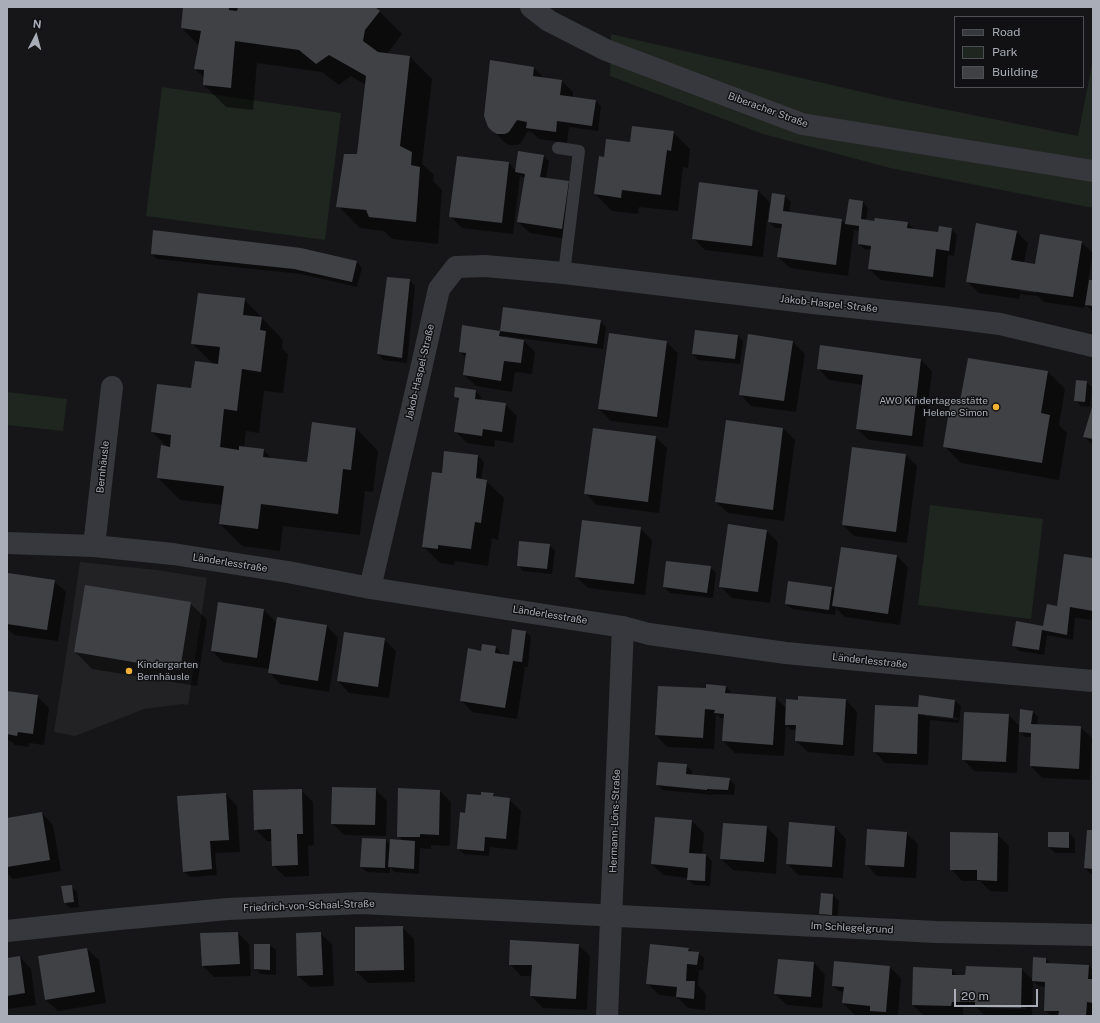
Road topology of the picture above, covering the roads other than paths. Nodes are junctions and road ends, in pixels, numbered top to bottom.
1 (531, 7) edge
2 (558, 148) dead end
3 (1093, 171) edge
4 (564, 273) junction
5 (1093, 346) edge
6 (112, 387) dead end
7 (7, 542) edge
8 (94, 546) junction
9 (370, 588) junction
10 (623, 627) junction
11 (1093, 681) edge
12 (611, 916) junction
13 (7, 931) edge
14 (1093, 935) edge
15 (607, 1016) edge

1 - 3 street, Biberacher Straße
2 - 4 lane
4 - 5 street, Jakob-Haspel-Straße
4 - 9 street, Jakob-Haspel-Straße
6 - 8 street, Bernhäusle
7 - 8 street, Länderlesstraße
8 - 9 street, Länderlesstraße
9 - 10 street, Länderlesstraße
10 - 11 street, Länderlesstraße
10 - 12 street, Hermann-Löns-Straße
12 - 13 street, Friedrich-von-Schaal-Straße
12 - 14 street, Im Schlegelgrund
12 - 15 street, Hermann-Löns-Straße

